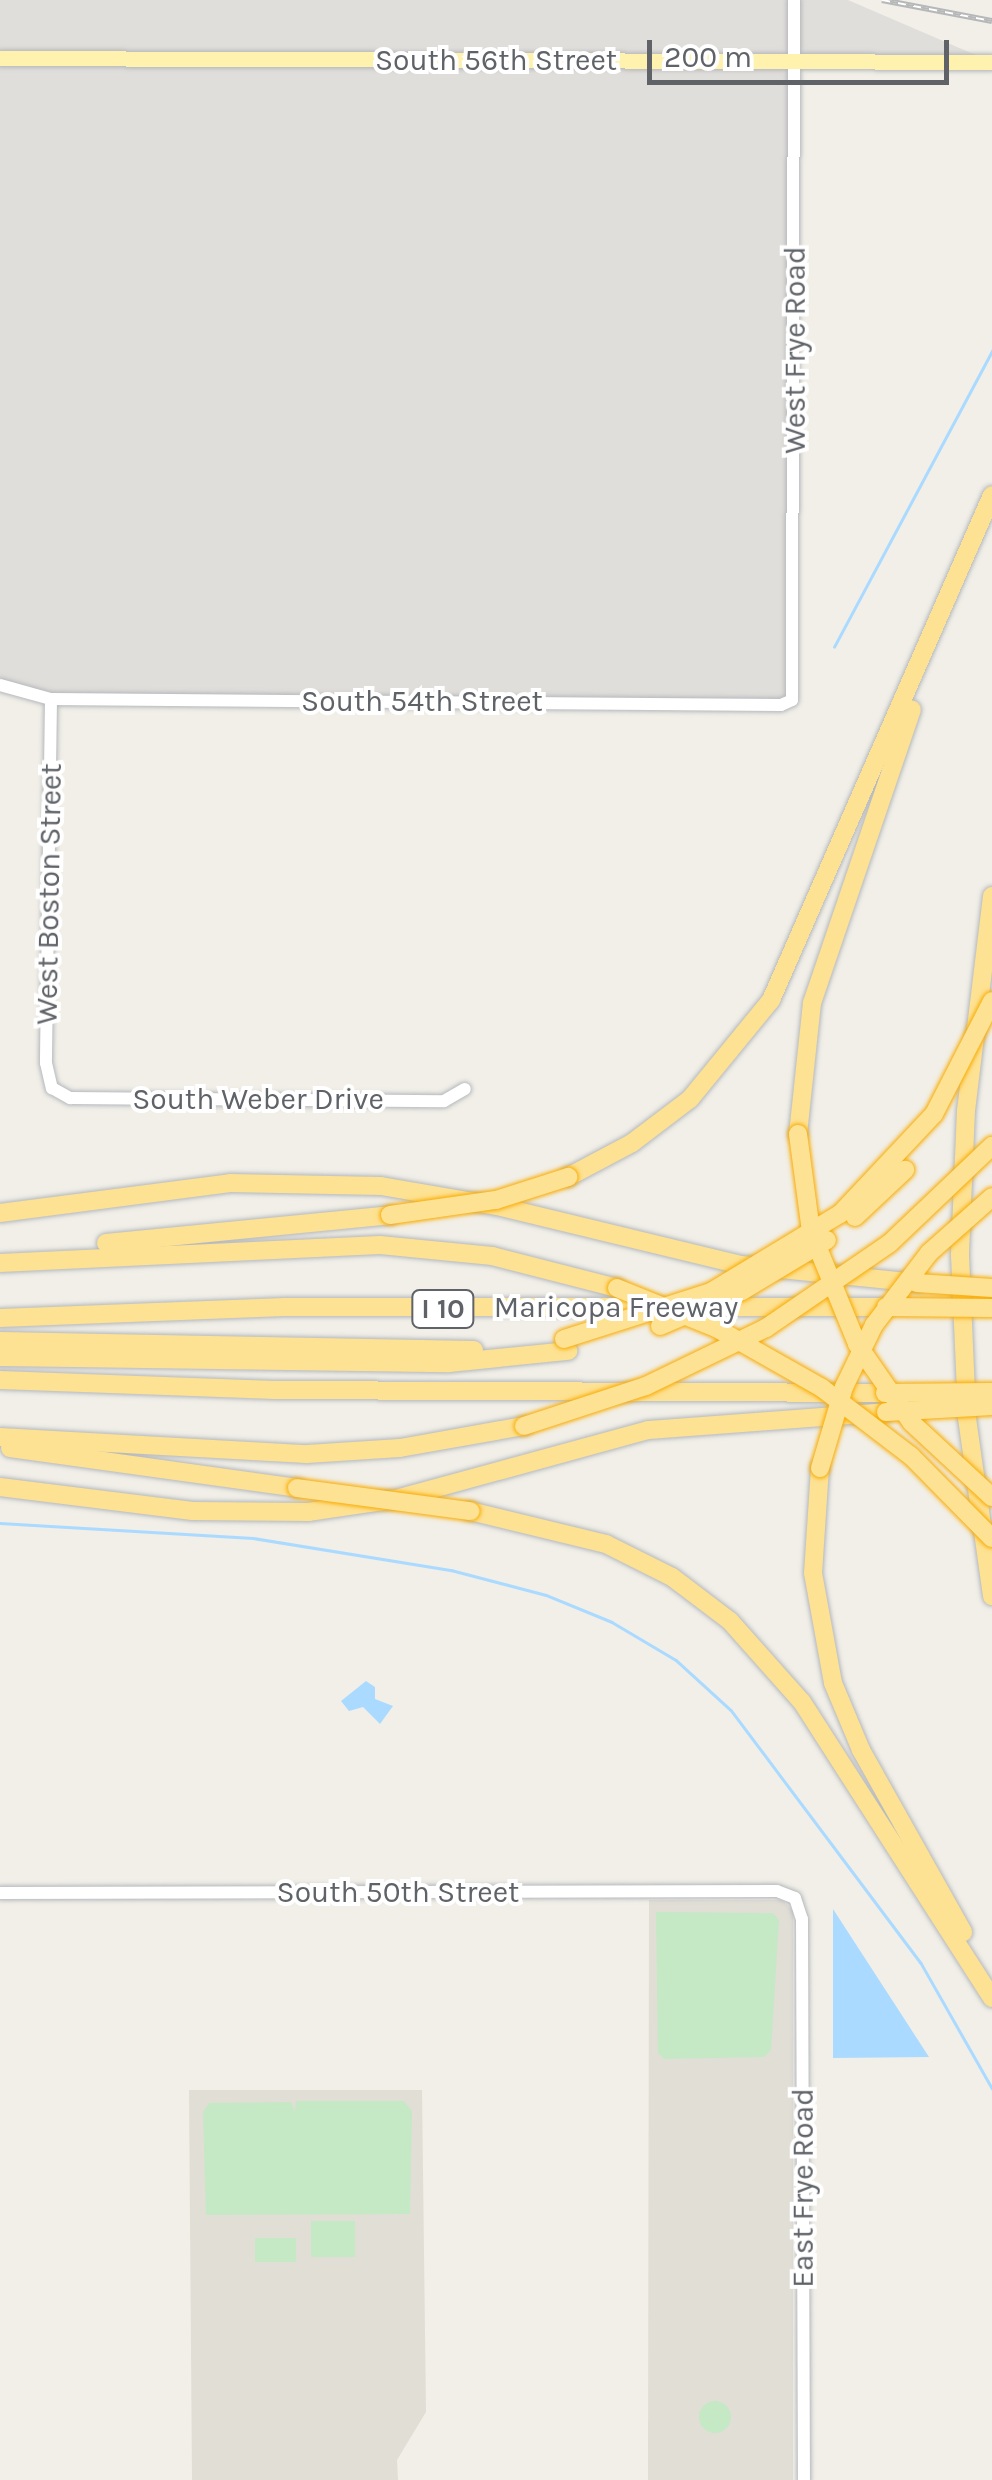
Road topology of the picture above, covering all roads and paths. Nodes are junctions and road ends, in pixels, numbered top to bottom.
1 (794, 0) edge
2 (0, 58) edge
3 (794, 62) junction
4 (992, 62) edge
5 (992, 495) edge
6 (941, 614) junction
7 (0, 685) edge
8 (51, 699) junction
9 (792, 700) joint
10 (992, 896) edge
11 (992, 1001) edge
12 (992, 1034) edge
13 (52, 1088) joint
14 (466, 1089) dead end
15 (992, 1146) edge
16 (992, 1196) edge
17 (0, 1213) edge
18 (0, 1254) edge
19 (0, 1262) edge
20 (992, 1288) edge
21 (992, 1308) edge
22 (0, 1318) edge
23 (0, 1341) edge
24 (0, 1356) edge
25 (0, 1380) edge
26 (992, 1392) edge
27 (886, 1402) junction
28 (992, 1406) edge
29 (0, 1437) edge
30 (0, 1446) edge
31 (0, 1487) edge
32 (992, 1497) edge
33 (992, 1538) edge
34 (992, 1596) edge
35 (0, 1892) edge
36 (795, 1898) joint
37 (992, 1980) edge
38 (992, 1998) edge
39 (804, 2480) edge

1 - 3 street, West Frye Road
2 - 3 main road, South 56th Street
3 - 4 main road, South 56th Street
3 - 9 street, West Frye Road
5 - 6 highway
6 - 18 highway, bridge
6 - 32 highway, bridge
7 - 8 street, South 54th Street
8 - 9 street, South 54th Street
8 - 13 street, West Boston Street
10 - 34 highway
11 - 23 highway, bridge
12 - 24 highway, bridge
13 - 14 street, South Weber Drive
15 - 29 highway, bridge
16 - 37 highway, bridge
17 - 20 highway, bridge
19 - 33 highway, bridge
21 - 22 highway, Maricopa Freeway / I 10, bridge
25 - 27 highway
26 - 27 highway, bridge
27 - 28 highway, bridge
27 - 31 highway
30 - 38 highway, bridge
35 - 36 street, South 50th Street
36 - 39 street, East Frye Road

